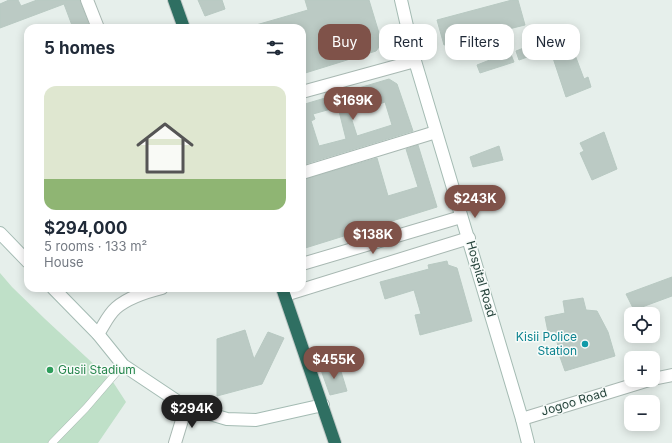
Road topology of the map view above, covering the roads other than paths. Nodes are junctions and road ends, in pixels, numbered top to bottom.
1 (87, 0) edge
2 (174, 0) edge
3 (401, 0) edge
4 (96, 24) edge
5 (183, 24) edge
6 (415, 61) junction
7 (306, 91) edge
8 (436, 132) junction
9 (306, 172) edge
10 (461, 217) junction
11 (0, 233) edge
12 (469, 238) junction
13 (24, 258) edge
14 (306, 263) edge
15 (306, 286) edge
16 (57, 292) edge
17 (147, 292) edge
18 (284, 292) edge
19 (98, 334) junction
20 (123, 365) junction
21 (672, 374) edge
22 (660, 377) edge
23 (626, 387) edge
24 (323, 405) junction
25 (186, 407) junction
26 (522, 418) junction
27 (52, 443) edge
28 (175, 443) edge
29 (335, 443) edge
30 (528, 443) edge

1 - 4 street
2 - 5 highway
3 - 6 street, Hospital Road
6 - 7 street
6 - 8 street, Hospital Road
8 - 9 street
8 - 10 street, Hospital Road
10 - 12 street, Hospital Road
10 - 14 street
11 - 13 street
12 - 15 street
12 - 26 street, Hospital Road
16 - 19 street
17 - 19 street
18 - 24 highway
19 - 20 street
20 - 25 street
20 - 27 lane
21 - 22 street
23 - 26 street, Jogoo Road
24 - 25 street
24 - 29 highway
25 - 28 street
26 - 30 street, Hospital Road

